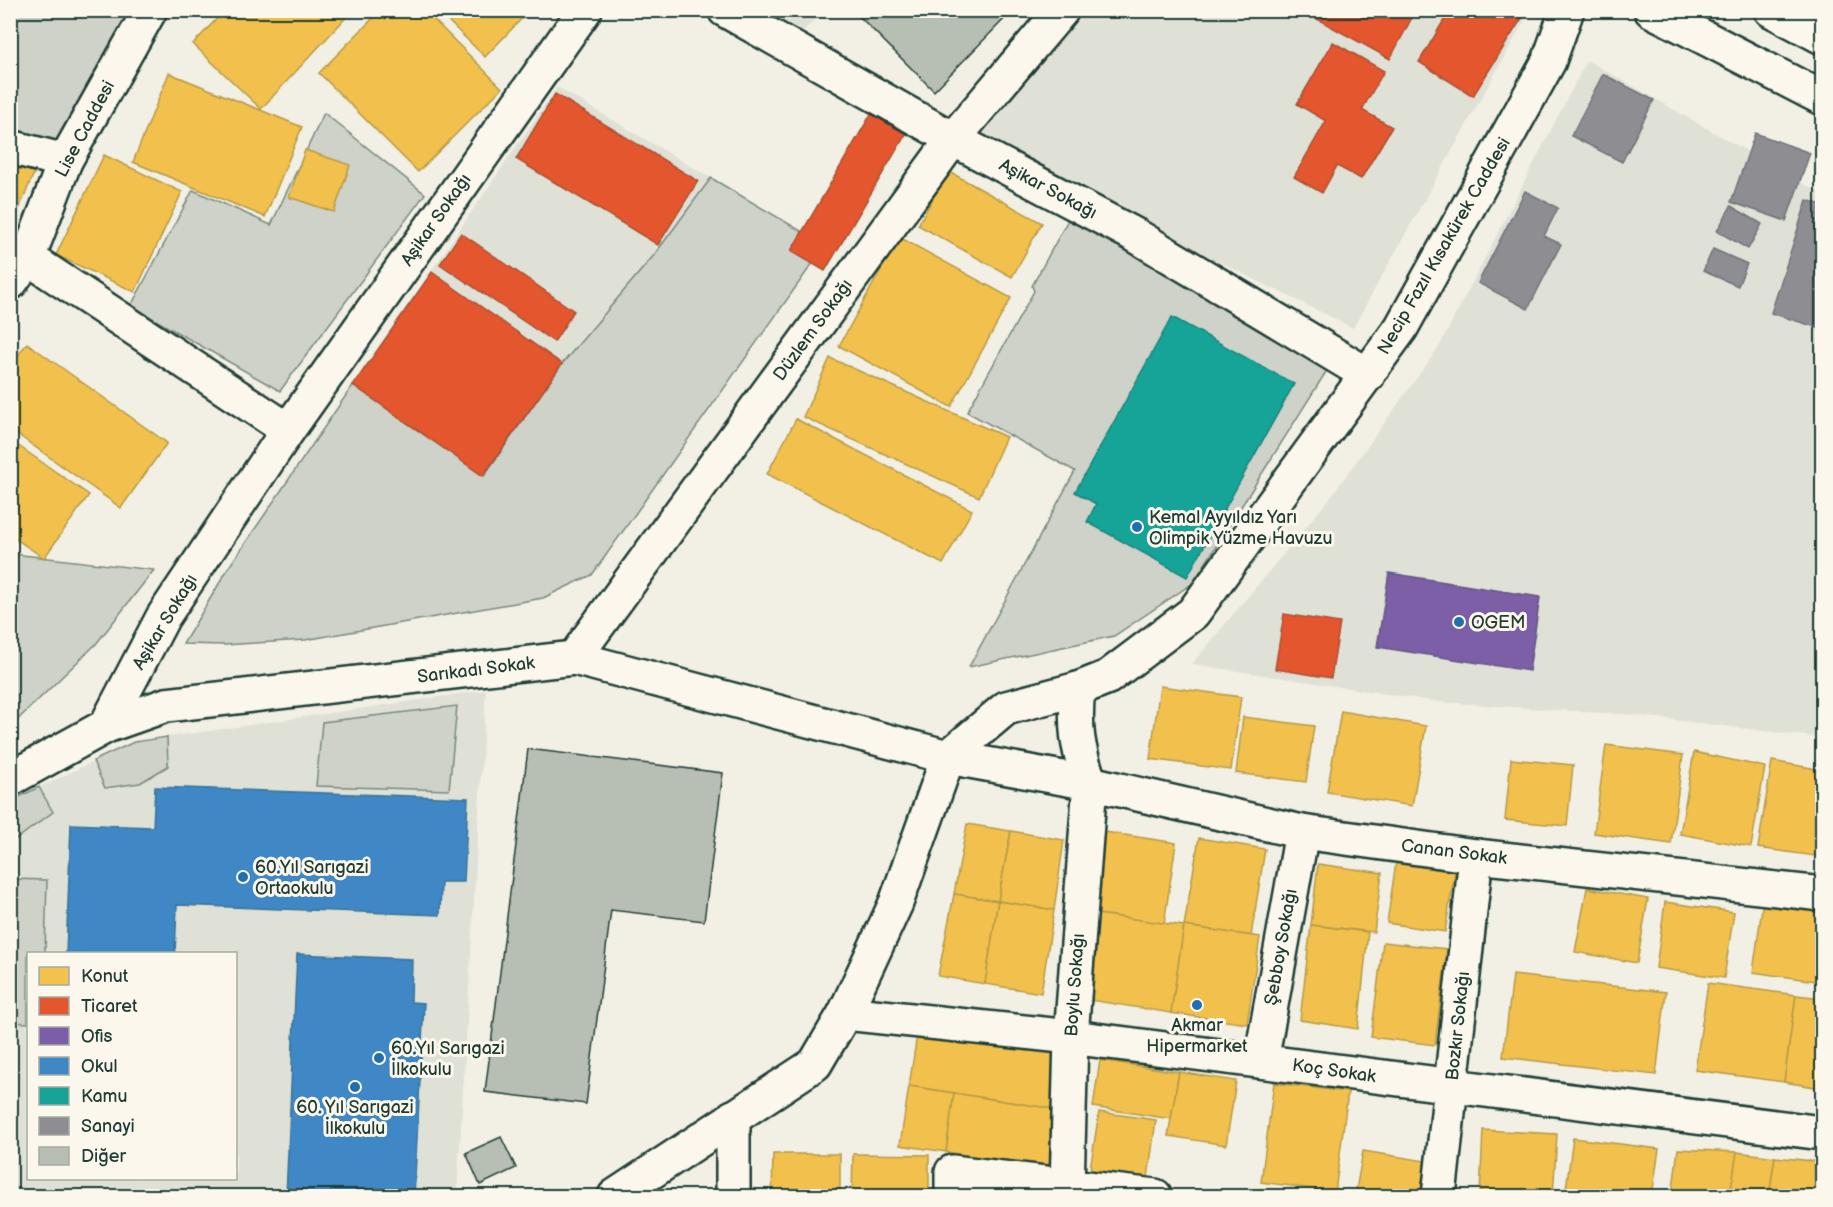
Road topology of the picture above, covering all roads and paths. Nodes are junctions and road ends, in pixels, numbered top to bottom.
1 (150, 10) edge
2 (585, 10) edge
3 (725, 10) edge
4 (1062, 10) edge
5 (1567, 10) edge
6 (1651, 10) edge
7 (1771, 10) edge
8 (1822, 37) edge
9 (1822, 98) edge
10 (953, 139) junction
11 (10, 147) edge
12 (64, 162) junction
13 (19, 271) edge
14 (1368, 375) junction
15 (288, 430) junction
16 (574, 658) junction
17 (1078, 689) junction
18 (106, 726) junction
19 (948, 757) junction
20 (10, 779) edge
21 (1090, 783) junction
22 (1302, 832) junction
23 (1476, 856) junction
24 (1822, 894) edge
25 (845, 1013) junction
26 (1071, 1037) junction
27 (1261, 1061) junction
28 (1452, 1086) junction
29 (733, 1117) junction
30 (1822, 1133) edge
31 (1067, 1188) junction
32 (615, 1197) edge
33 (734, 1197) edge
34 (952, 1197) edge
35 (1155, 1197) edge
36 (1439, 1197) edge

1 - 12 street, Lise Caddesi
2 - 15 street, Aşikar Sokağı
3 - 10 street, Aşikar Sokağı
4 - 10 street, Düzlem Sokağı
5 - 14 street, Necip Fazıl Kısakürek Caddesi
6 - 9 street
7 - 8 street
10 - 14 street, Aşikar Sokağı
10 - 16 street, Düzlem Sokağı
11 - 12 street
12 - 13 street, Lise Caddesi
13 - 15 street
14 - 17 street, Necip Fazıl Kısakürek Caddesi
15 - 18 street, Aşikar Sokağı
16 - 18 street, Sarıkadı Sokak
16 - 19 street, Sarıkadı Sokak
17 - 19 street, Necip Fazıl Kısakürek Caddesi
17 - 21 street
18 - 20 street, Sarıkadı Sokak
19 - 21 street, Canan Sokak
19 - 25 street
21 - 22 street, Canan Sokak
21 - 26 street, Boylu Sokağı
22 - 23 street, Canan Sokak
22 - 27 street, Şebboy Sokağı
23 - 24 street, Canan Sokak
23 - 28 street, Bozkır Sokağı
25 - 26 street, Koç Sokak
25 - 29 street
26 - 27 street, Koç Sokak
26 - 31 street, Boylu Sokağı
27 - 28 street, Koç Sokak
28 - 30 street, Koç Sokak
28 - 36 street, Bozkır Sokağı
29 - 32 street
29 - 33 street
31 - 34 street
31 - 35 street

